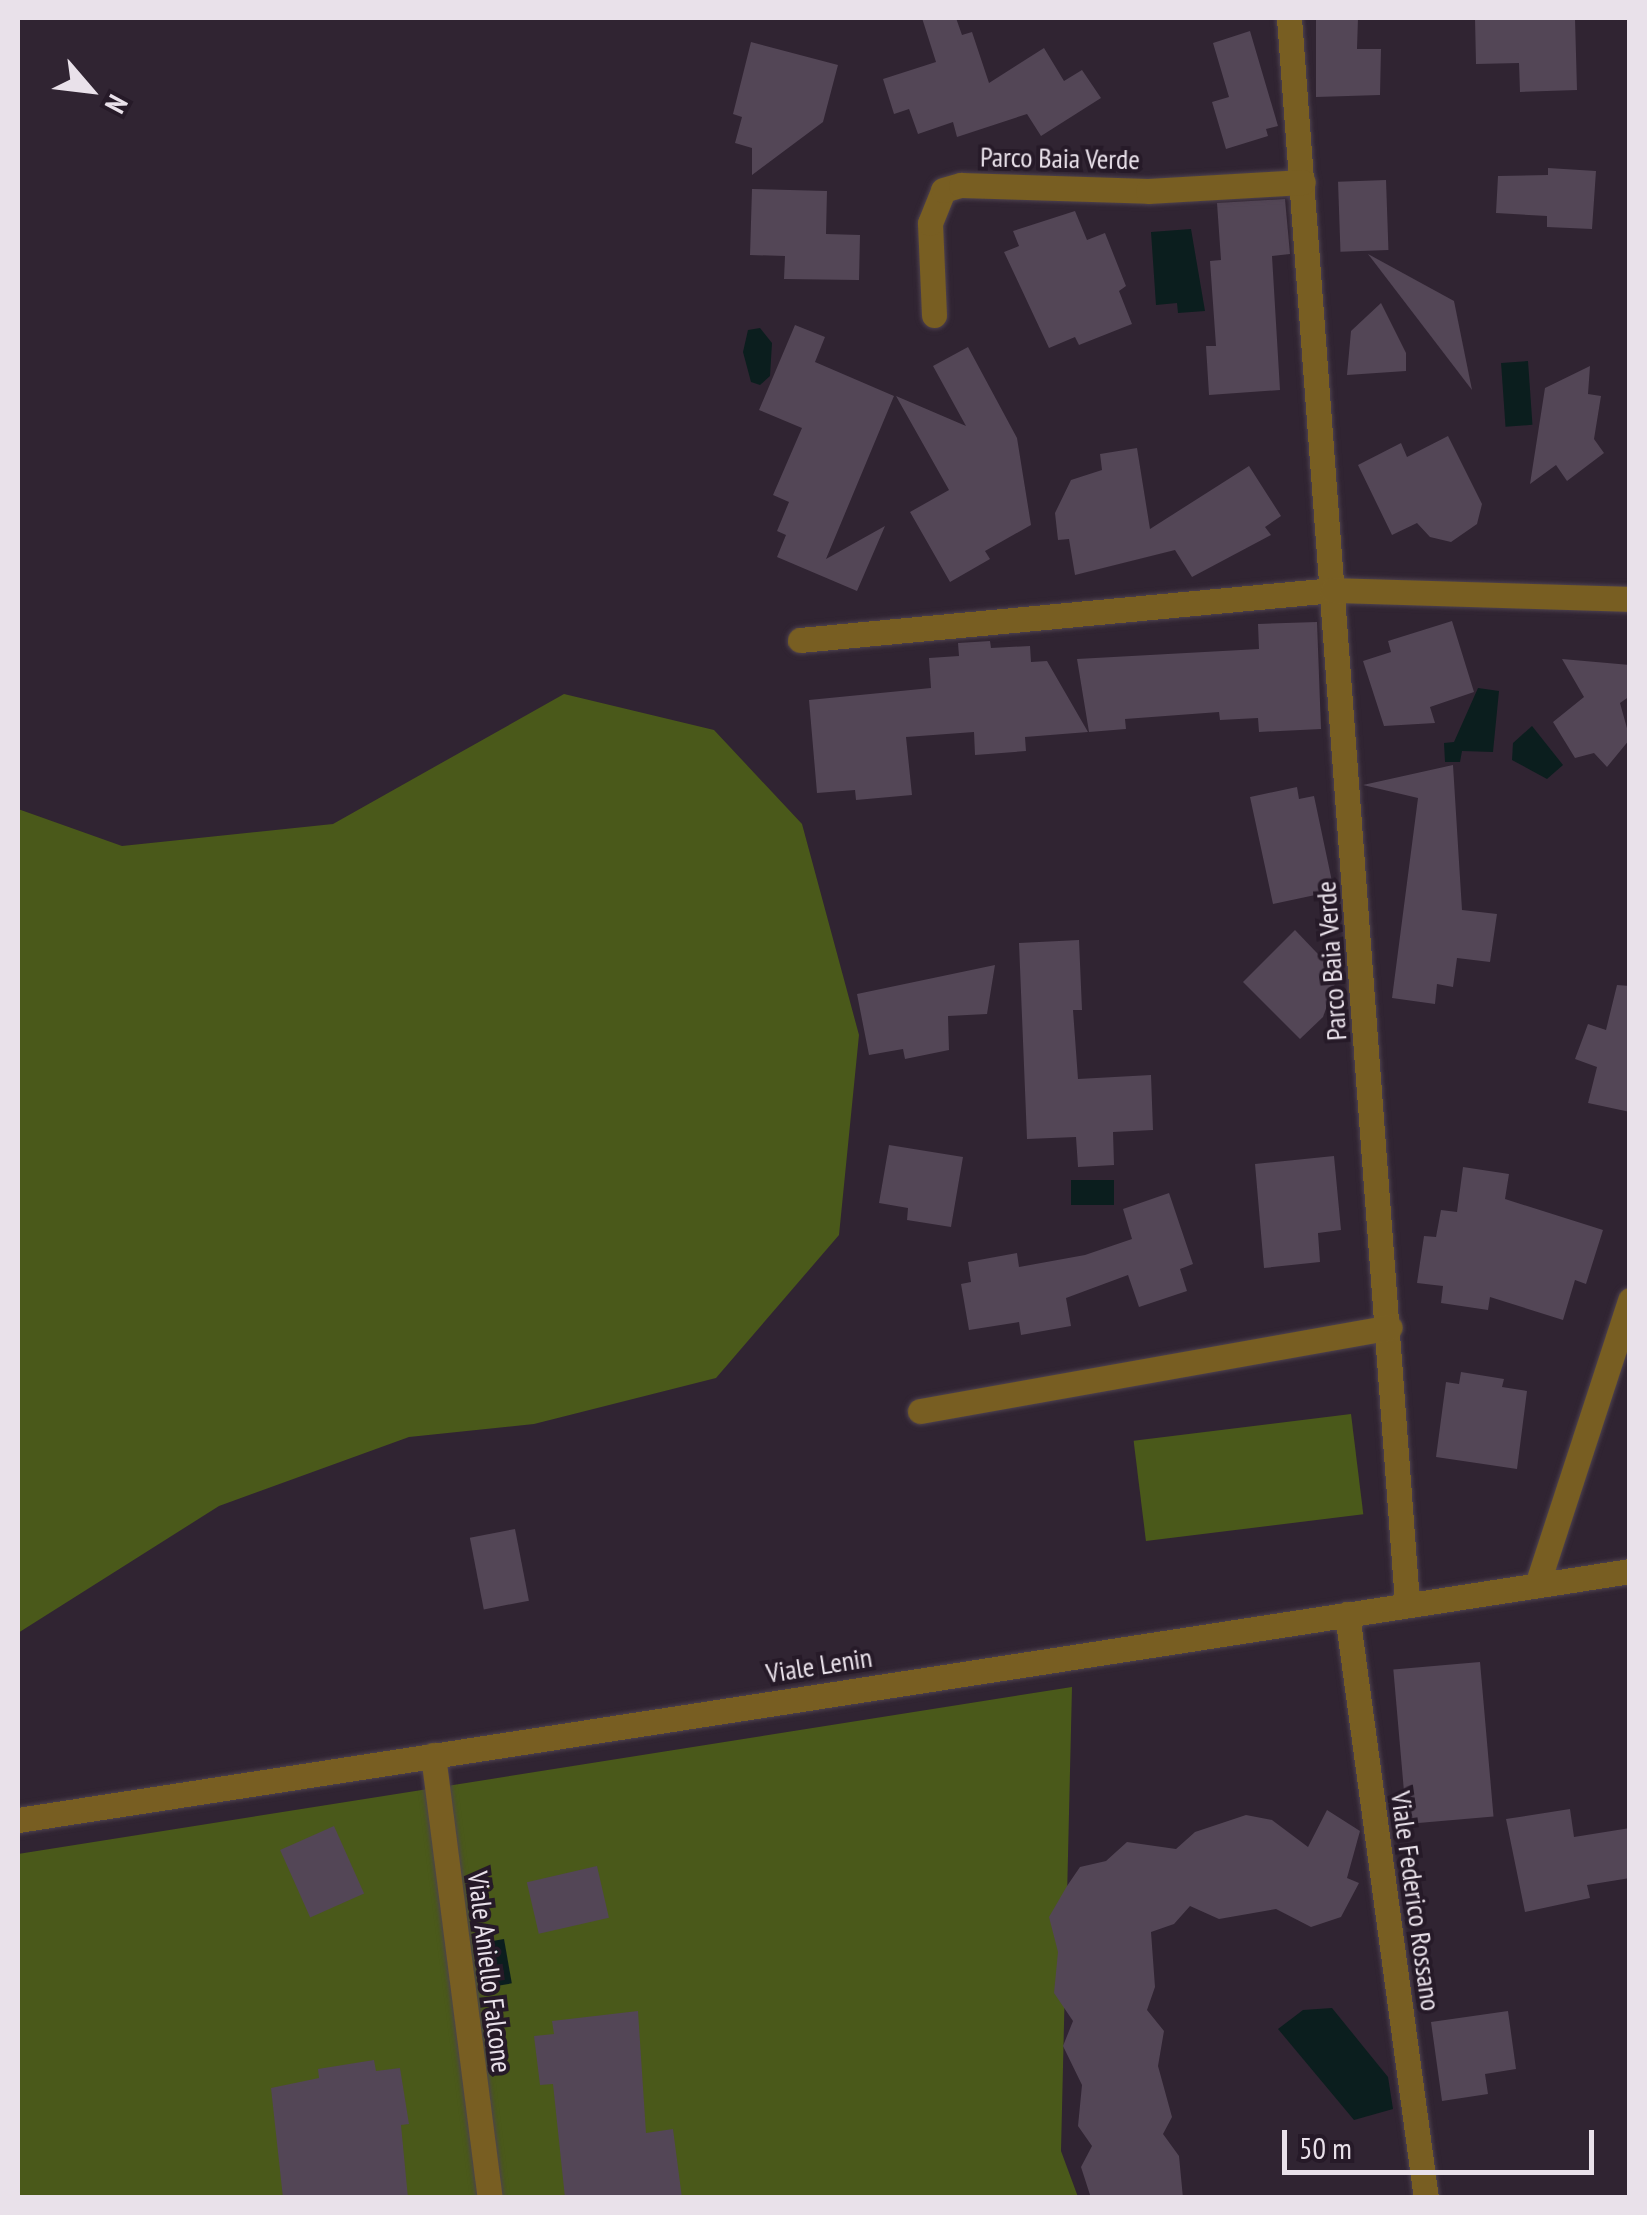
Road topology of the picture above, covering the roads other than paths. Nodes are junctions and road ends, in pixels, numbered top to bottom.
1 (1289, 18) edge
2 (1303, 182) junction
3 (934, 315) dead end
4 (1333, 590) junction
5 (1630, 599) edge
6 (800, 640) dead end
7 (1630, 1300) edge
8 (1390, 1328) junction
9 (920, 1411) dead end
10 (1630, 1570) edge
11 (1537, 1584) junction
12 (1407, 1604) junction
13 (1347, 1614) junction
14 (432, 1755) junction
15 (18, 1820) edge
16 (490, 2198) edge
17 (1426, 2198) edge

1 - 2 street, Parco Baia Verde
2 - 3 street, Parco Baia Verde
2 - 4 street, Parco Baia Verde
4 - 5 street
4 - 6 street
4 - 8 street, Parco Baia Verde
7 - 11 street
8 - 9 street
8 - 12 street, Parco Baia Verde
10 - 11 street, Viale Lenin
11 - 12 street, Viale Lenin
12 - 13 street, Viale Lenin
13 - 14 street, Viale Lenin
13 - 17 street, Viale Federico Rossano
14 - 15 street, Viale Lenin
14 - 16 street, Viale Aniello Falcone

